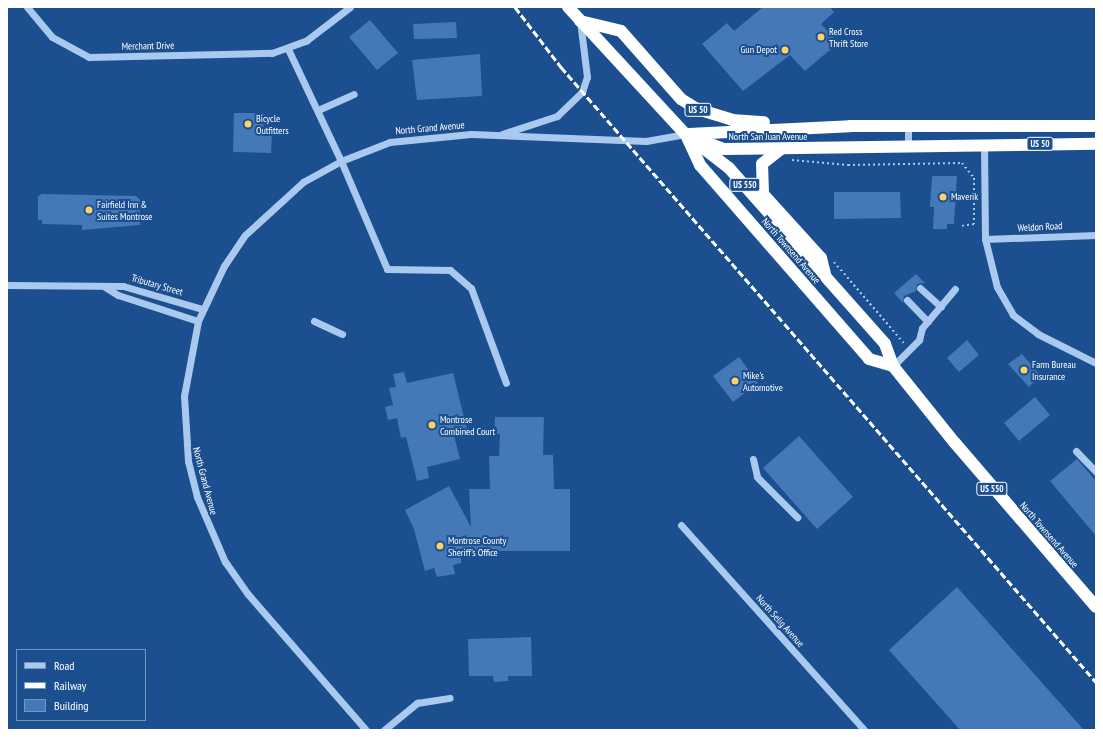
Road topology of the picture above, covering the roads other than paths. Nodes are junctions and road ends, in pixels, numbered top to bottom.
1 (27, 7) edge
2 (350, 7) edge
3 (568, 7) edge
4 (580, 21) junction
5 (288, 49) junction
6 (354, 94) dead end
7 (318, 110) junction
8 (908, 125) junction
9 (850, 126) junction
10 (1096, 126) edge
11 (685, 134) junction
12 (498, 135) junction
13 (1096, 144) edge
14 (984, 145) junction
15 (908, 147) junction
16 (782, 149) junction
17 (341, 160) junction
18 (1096, 235) edge
19 (985, 239) junction
20 (826, 277) junction
21 (7, 285) edge
22 (105, 288) junction
23 (920, 288) dead end
24 (955, 289) dead end
25 (907, 300) dead end
26 (941, 307) junction
27 (202, 310) junction
28 (198, 321) junction
29 (314, 321) dead end
30 (928, 322) junction
31 (342, 334) dead end
32 (1096, 364) edge
33 (894, 366) junction
34 (506, 383) dead end
35 (1076, 451) dead end
36 (752, 459) dead end
37 (1096, 472) edge
38 (797, 517) dead end
39 (681, 525) dead end
40 (1096, 607) edge
41 (450, 698) dead end
42 (366, 730) edge
43 (384, 730) edge
44 (864, 730) edge

1 - 5 street, Merchant Drive
2 - 5 street, Merchant Drive
3 - 4 highway, North Townsend Avenue / US 50
4 - 9 highway, US 50
4 - 11 highway, North Townsend Avenue / US 50
4 - 12 street
5 - 7 street
6 - 7 street
7 - 17 street
8 - 9 highway, North San Juan Avenue / US 50
8 - 10 highway, North San Juan Avenue / US 50
8 - 15 street
9 - 11 highway, North San Juan Avenue / US 50
11 - 12 street, North Grand Avenue
11 - 16 highway, North San Juan Avenue / US 50
11 - 20 highway, North Townsend Avenue / US 550
11 - 33 highway, North Townsend Avenue / US 550
12 - 17 street, North Grand Avenue
13 - 14 highway, North San Juan Avenue / US 50
14 - 15 highway, North San Juan Avenue / US 50
14 - 19 street
15 - 16 highway, North San Juan Avenue / US 50
16 - 20 highway
17 - 27 street, North Grand Avenue
17 - 34 street
18 - 19 street, Weldon Road
19 - 32 street
20 - 33 highway, North Townsend Avenue / US 550
21 - 22 street, Tributary Street
22 - 27 street, Tributary Street
22 - 28 street, Tributary Street
23 - 26 street
24 - 26 street
25 - 30 street
26 - 30 street
27 - 28 street, North Grand Avenue
28 - 42 street, North Grand Avenue
29 - 31 street
30 - 33 street
33 - 40 highway, North Townsend Avenue / US 550
35 - 37 street
36 - 38 street
39 - 44 street, North Selig Avenue
41 - 43 street

